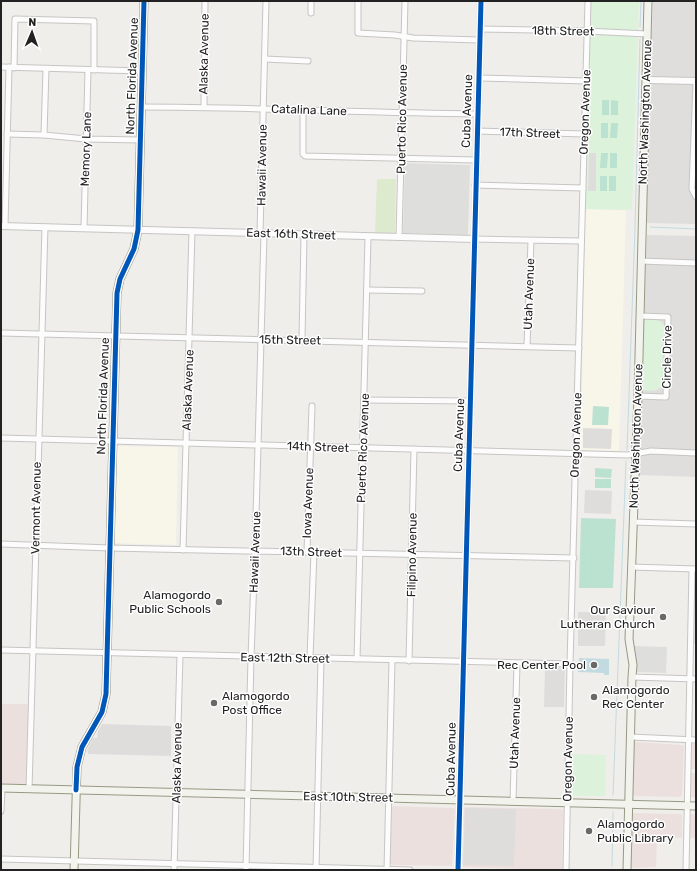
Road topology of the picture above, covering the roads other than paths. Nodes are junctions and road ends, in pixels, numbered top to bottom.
1 (144, 1) edge
2 (205, 1) edge
3 (266, 1) edge
4 (311, 1) edge
5 (358, 1) edge
6 (405, 1) edge
7 (481, 1) edge
8 (588, 1) edge
9 (648, 1) edge
10 (311, 13) dead end
11 (480, 30) junction
12 (587, 31) junction
13 (647, 34) junction
14 (404, 36) junction
15 (479, 40) junction
16 (265, 59) junction
17 (308, 61) dead end
18 (1, 67) edge
19 (11, 68) junction
20 (46, 68) junction
21 (88, 70) junction
22 (94, 70) junction
23 (142, 71) junction
24 (479, 78) junction
25 (647, 80) junction
26 (586, 81) junction
27 (696, 81) edge
28 (696, 84) edge
29 (141, 107) junction
30 (204, 107) junction
31 (263, 109) junction
32 (303, 110) junction
33 (402, 113) junction
34 (478, 114) junction
35 (477, 131) junction
36 (7, 134) junction
37 (584, 134) junction
38 (44, 135) junction
39 (86, 139) junction
40 (140, 140) junction
41 (4, 148) edge
42 (402, 159) junction
43 (476, 160) junction
44 (475, 185) junction
45 (583, 188) junction
46 (696, 197) edge
47 (3, 226) edge
48 (44, 227) junction
49 (84, 228) junction
50 (138, 230) junction
51 (192, 231) junction
52 (262, 233) junction
53 (304, 235) junction
54 (368, 237) junction
55 (399, 237) junction
56 (474, 239) junction
57 (531, 241) junction
58 (581, 241) junction
59 (641, 261) junction
60 (696, 263) edge
61 (367, 290) junction
62 (422, 291) dead end
63 (640, 316) junction
64 (1, 333) edge
65 (41, 334) junction
66 (115, 336) junction
67 (190, 337) junction
68 (262, 340) junction
69 (302, 340) junction
70 (366, 343) junction
71 (472, 345) junction
72 (527, 346) junction
73 (579, 348) junction
74 (638, 396) junction
75 (364, 400) junction
76 (470, 401) junction
77 (312, 406) dead end
78 (1, 438) edge
79 (38, 439) junction
80 (112, 442) junction
81 (187, 443) junction
82 (259, 445) junction
83 (310, 447) junction
84 (363, 448) junction
85 (414, 449) junction
86 (469, 451) junction
87 (696, 453) edge
88 (576, 454) junction
89 (636, 454) junction
90 (633, 522) junction
91 (696, 524) edge
92 (1, 544) edge
93 (35, 544) junction
94 (110, 548) junction
95 (183, 550) junction
96 (256, 551) junction
97 (307, 552) junction
98 (314, 552) junction
99 (360, 554) junction
100 (412, 555) junction
101 (466, 556) junction
102 (574, 558) junction
103 (631, 567) junction
104 (694, 569) edge
105 (1, 650) edge
106 (34, 650) junction
107 (108, 652) junction
108 (180, 655) junction
109 (251, 657) junction
110 (310, 658) junction
111 (321, 659) junction
112 (357, 659) junction
113 (392, 661) junction
114 (409, 661) junction
115 (463, 662) junction
116 (517, 664) junction
117 (570, 664) junction
118 (632, 677) junction
119 (690, 679) junction
120 (696, 680) edge
121 (631, 737) junction
122 (689, 740) junction
123 (696, 740) edge
124 (1, 788) edge
125 (29, 789) junction
126 (76, 790) junction
127 (176, 793) junction
128 (247, 794) junction
129 (318, 796) junction
130 (389, 798) junction
131 (460, 800) junction
132 (513, 801) junction
133 (568, 803) junction
134 (630, 804) junction
135 (687, 806) junction
136 (696, 806) edge
137 (1, 811) edge
138 (1, 859) edge
139 (74, 861) junction
140 (174, 864) junction
141 (246, 868) edge
142 (316, 869) edge
143 (74, 870) edge
144 (174, 870) edge
145 (387, 870) edge
146 (410, 870) edge
147 (458, 870) edge
148 (566, 870) edge
149 (628, 870) edge
150 (686, 870) edge

1 - 23 main road, North Florida Avenue
2 - 30 street, Alaska Avenue
3 - 16 street, Hawaii Avenue
4 - 10 street
5 - 14 street
6 - 14 street, Puerto Rico Avenue
7 - 11 street, Cuba Avenue
8 - 12 street, Oregon Avenue
9 - 13 main road, North Washington Avenue
11 - 12 street, 18th Street
11 - 15 street, Cuba Avenue
12 - 13 street, 18th Street
12 - 26 street, Oregon Avenue
13 - 25 main road, North Washington Avenue
14 - 15 street
14 - 33 street, Puerto Rico Avenue
15 - 24 street, Cuba Avenue
16 - 17 street
16 - 31 street, Hawaii Avenue
18 - 19 street
19 - 20 street
19 - 22 street
19 - 36 street
20 - 21 street
20 - 38 street
21 - 22 street
21 - 39 street, Memory Lane
22 - 23 street
23 - 29 main road, North Florida Avenue
24 - 26 street
24 - 34 street, Cuba Avenue
25 - 27 street
25 - 59 main road, North Washington Avenue
26 - 37 street, Oregon Avenue
28 - 46 street
29 - 30 street, Catalina Lane
29 - 40 main road, North Florida Avenue
30 - 31 street, Catalina Lane
31 - 32 street, Catalina Lane
31 - 52 street, Hawaii Avenue
32 - 33 street, Catalina Lane
32 - 42 street
33 - 34 street, Catalina Lane
33 - 42 street, Puerto Rico Avenue
34 - 35 street, Cuba Avenue
35 - 37 street, 17th Street
35 - 43 street, Cuba Avenue
36 - 38 street
36 - 41 street
37 - 45 street, Oregon Avenue
38 - 39 street
39 - 40 street
39 - 49 street, Memory Lane
40 - 50 main road, North Florida Avenue
41 - 47 street
42 - 43 street
42 - 55 street, Puerto Rico Avenue
43 - 44 street, Cuba Avenue
44 - 45 street
44 - 56 street, Cuba Avenue
45 - 58 street, Oregon Avenue
47 - 48 street, East 16th Street
48 - 49 street, East 16th Street
48 - 65 street, Vermont Avenue
49 - 50 street, East 16th Street
50 - 51 street, East 16th Street
50 - 66 main road, North Florida Avenue
51 - 52 street, East 16th Street
51 - 67 street, Alaska Avenue
52 - 53 street, East 16th Street
52 - 68 street, Hawaii Avenue
53 - 54 street, East 16th Street
53 - 69 street
54 - 55 street, East 16th Street
54 - 61 street, Puerto Rico Avenue
55 - 56 street, East 16th Street
56 - 57 street, East 16th Street
56 - 71 street, Cuba Avenue
57 - 58 street, East 16th Street
57 - 72 street, Utah Avenue
58 - 73 street, Oregon Avenue
59 - 60 street
59 - 63 main road, North Washington Avenue
61 - 62 street
61 - 70 street, Puerto Rico Avenue
63 - 74 main road, North Washington Avenue
63 - 74 street, Circle Drive
64 - 65 street, 15th Street
65 - 66 street, 15th Street
65 - 79 street, Vermont Avenue
66 - 67 street, 15th Street
66 - 80 main road, North Florida Avenue
67 - 68 street, 15th Street
67 - 81 street, Alaska Avenue
68 - 69 street, 15th Street
68 - 82 street, Hawaii Avenue
69 - 70 street, 15th Street
70 - 71 street, 15th Street
70 - 75 street, Puerto Rico Avenue
71 - 72 street, 15th Street
71 - 76 street, Cuba Avenue
72 - 73 street, 15th Street
73 - 88 street, Oregon Avenue
74 - 89 main road, North Washington Avenue
75 - 76 street
75 - 84 street, Puerto Rico Avenue
76 - 86 street, Cuba Avenue
77 - 83 street, Iowa Avenue
78 - 79 street, 14th Street
79 - 80 street, 14th Street
79 - 93 street, Vermont Avenue
80 - 81 street, 14th Street
80 - 94 main road, North Florida Avenue
81 - 82 street, 14th Street
81 - 95 street, Alaska Avenue
82 - 83 street, 14th Street
82 - 96 street, Hawaii Avenue
83 - 84 street, 14th Street
83 - 97 street, Iowa Avenue
84 - 85 street, 14th Street
84 - 99 street, Puerto Rico Avenue
85 - 86 street, 14th Street
85 - 100 street, Filipino Avenue
86 - 88 street, 14th Street
86 - 101 street, Cuba Avenue
87 - 89 street, 14th Street
88 - 89 street, 14th Street
88 - 102 street, Oregon Avenue
89 - 90 main road, North Washington Avenue
90 - 91 street
90 - 103 main road, North Washington Avenue
92 - 93 street, 13th Street
93 - 94 street, 13th Street
93 - 106 street, Vermont Avenue
94 - 95 street, 13th Street
94 - 107 main road, North Florida Avenue
95 - 96 street, 13th Street
96 - 97 street, 13th Street
96 - 109 street, Hawaii Avenue
97 - 98 street, 13th Street
98 - 99 street, 13th Street
98 - 110 street, Iowa Avenue
99 - 100 street, 13th Street
99 - 112 street, Puerto Rico Avenue
100 - 101 street, 13th Street
100 - 114 street, Filipino Avenue
101 - 102 street, 13th Street
101 - 115 street, Cuba Avenue
102 - 117 street, Oregon Avenue
103 - 104 street
103 - 118 main road, North Washington Avenue
104 - 119 street
105 - 106 street, East 12th Street
106 - 107 street, East 12th Street
106 - 125 street, Vermont Avenue
107 - 108 street, East 12th Street
107 - 126 main road, North Florida Avenue
108 - 109 street, East 12th Street
108 - 127 street, Alaska Avenue
109 - 110 street, East 12th Street
109 - 128 street, Hawaii Avenue
110 - 111 street, East 12th Street
111 - 112 street, East 12th Street
111 - 129 street
112 - 113 street, East 12th Street
113 - 114 street, East 12th Street
113 - 130 street
114 - 115 street, East 12th Street
115 - 116 street, East 12th Street
115 - 131 street, Cuba Avenue
116 - 117 street, East 12th Street
116 - 132 street, Utah Avenue
117 - 133 street, Oregon Avenue
118 - 119 street
118 - 121 main road, North Washington Avenue
119 - 120 street
119 - 122 street
121 - 122 street
121 - 134 main road, North Washington Avenue
122 - 123 street
122 - 135 street
124 - 125 main road, East 10th Street
124 - 137 street
125 - 126 main road, East 10th Street
126 - 127 main road, East 10th Street
126 - 139 main road, North Florida Avenue
127 - 128 main road, East 10th Street
127 - 140 street, Alaska Avenue
128 - 129 main road, East 10th Street
128 - 141 street, Hawaii Avenue
129 - 130 main road, East 10th Street
129 - 142 street
130 - 131 main road, East 10th Street
130 - 145 street
131 - 132 main road, East 10th Street
131 - 147 street, Cuba Avenue
132 - 133 main road, East 10th Street
133 - 134 main road, East 10th Street
133 - 148 street, Oregon Avenue
134 - 135 main road, East 10th Street
134 - 149 main road, North Washington Avenue
135 - 136 main road, East 10th Street
135 - 150 street
138 - 139 street
139 - 140 street
139 - 143 main road, North Florida Avenue
140 - 141 street
140 - 144 street, Alaska Avenue
141 - 142 street
142 - 145 street
145 - 146 street

